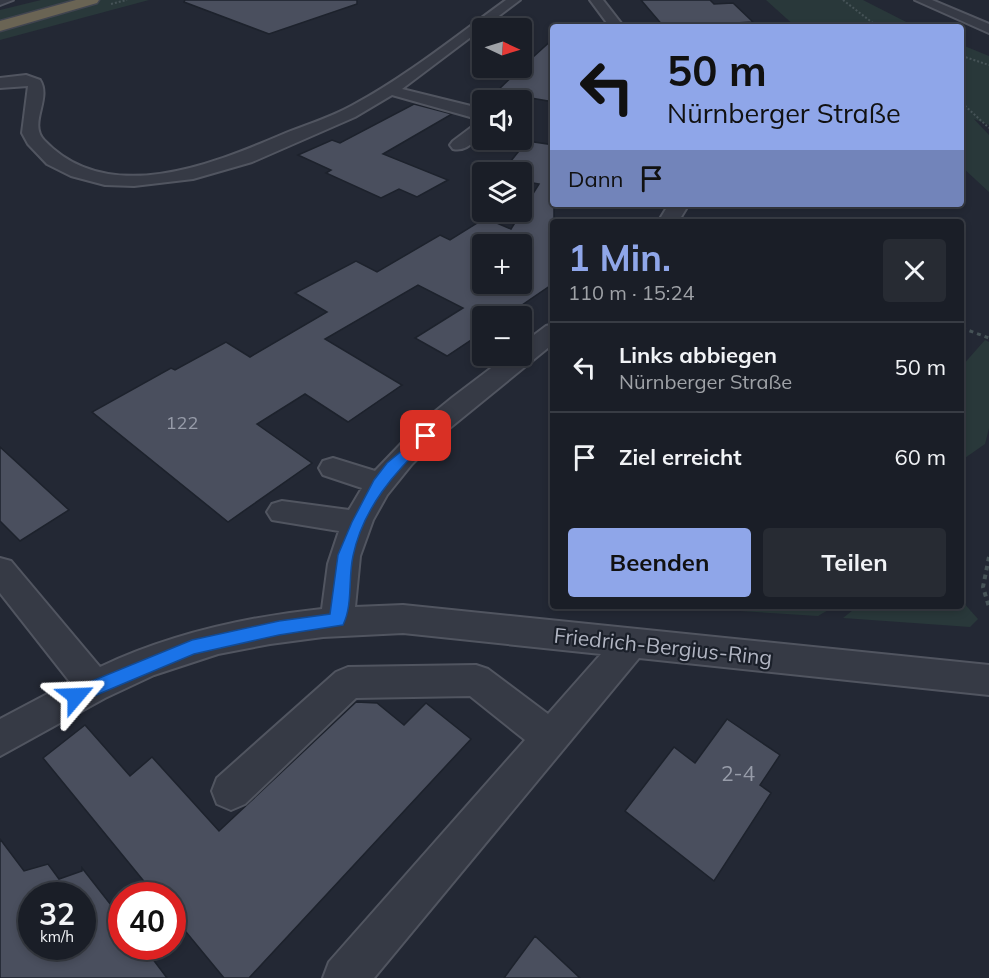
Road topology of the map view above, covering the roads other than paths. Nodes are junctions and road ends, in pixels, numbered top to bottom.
1 (7, 0) edge
2 (67, 0) edge
3 (92, 0) edge
4 (514, 0) edge
5 (596, 0) edge
6 (921, 0) edge
7 (0, 1) edge
8 (0, 19) edge
9 (615, 24) edge
10 (0, 26) edge
11 (989, 29) edge
12 (0, 83) edge
13 (389, 90) junction
14 (472, 110) edge
15 (472, 134) edge
16 (459, 145) dead end
17 (550, 334) edge
18 (333, 468) dead end
19 (379, 483) junction
20 (282, 512) dead end
21 (359, 522) junction
22 (0, 570) edge
23 (337, 620) junction
24 (631, 644) junction
25 (989, 680) edge
26 (94, 686) junction
27 (551, 738) junction
28 (0, 739) edge
29 (231, 791) dead end
30 (345, 978) edge

1 - 7 street
2 - 8 highway
3 - 10 highway
4 - 13 street
5 - 9 street
6 - 11 street
12 - 13 street
13 - 14 street
15 - 16 street
17 - 19 street
18 - 19 street
19 - 21 street
20 - 21 street
21 - 23 street
22 - 26 street
23 - 24 street, Friedrich-Bergius-Ring
23 - 26 street, Friedrich-Bergius-Ring
24 - 25 street, Friedrich-Bergius-Ring
24 - 27 street
26 - 28 street, Friedrich-Bergius-Ring
27 - 29 street
27 - 30 street

